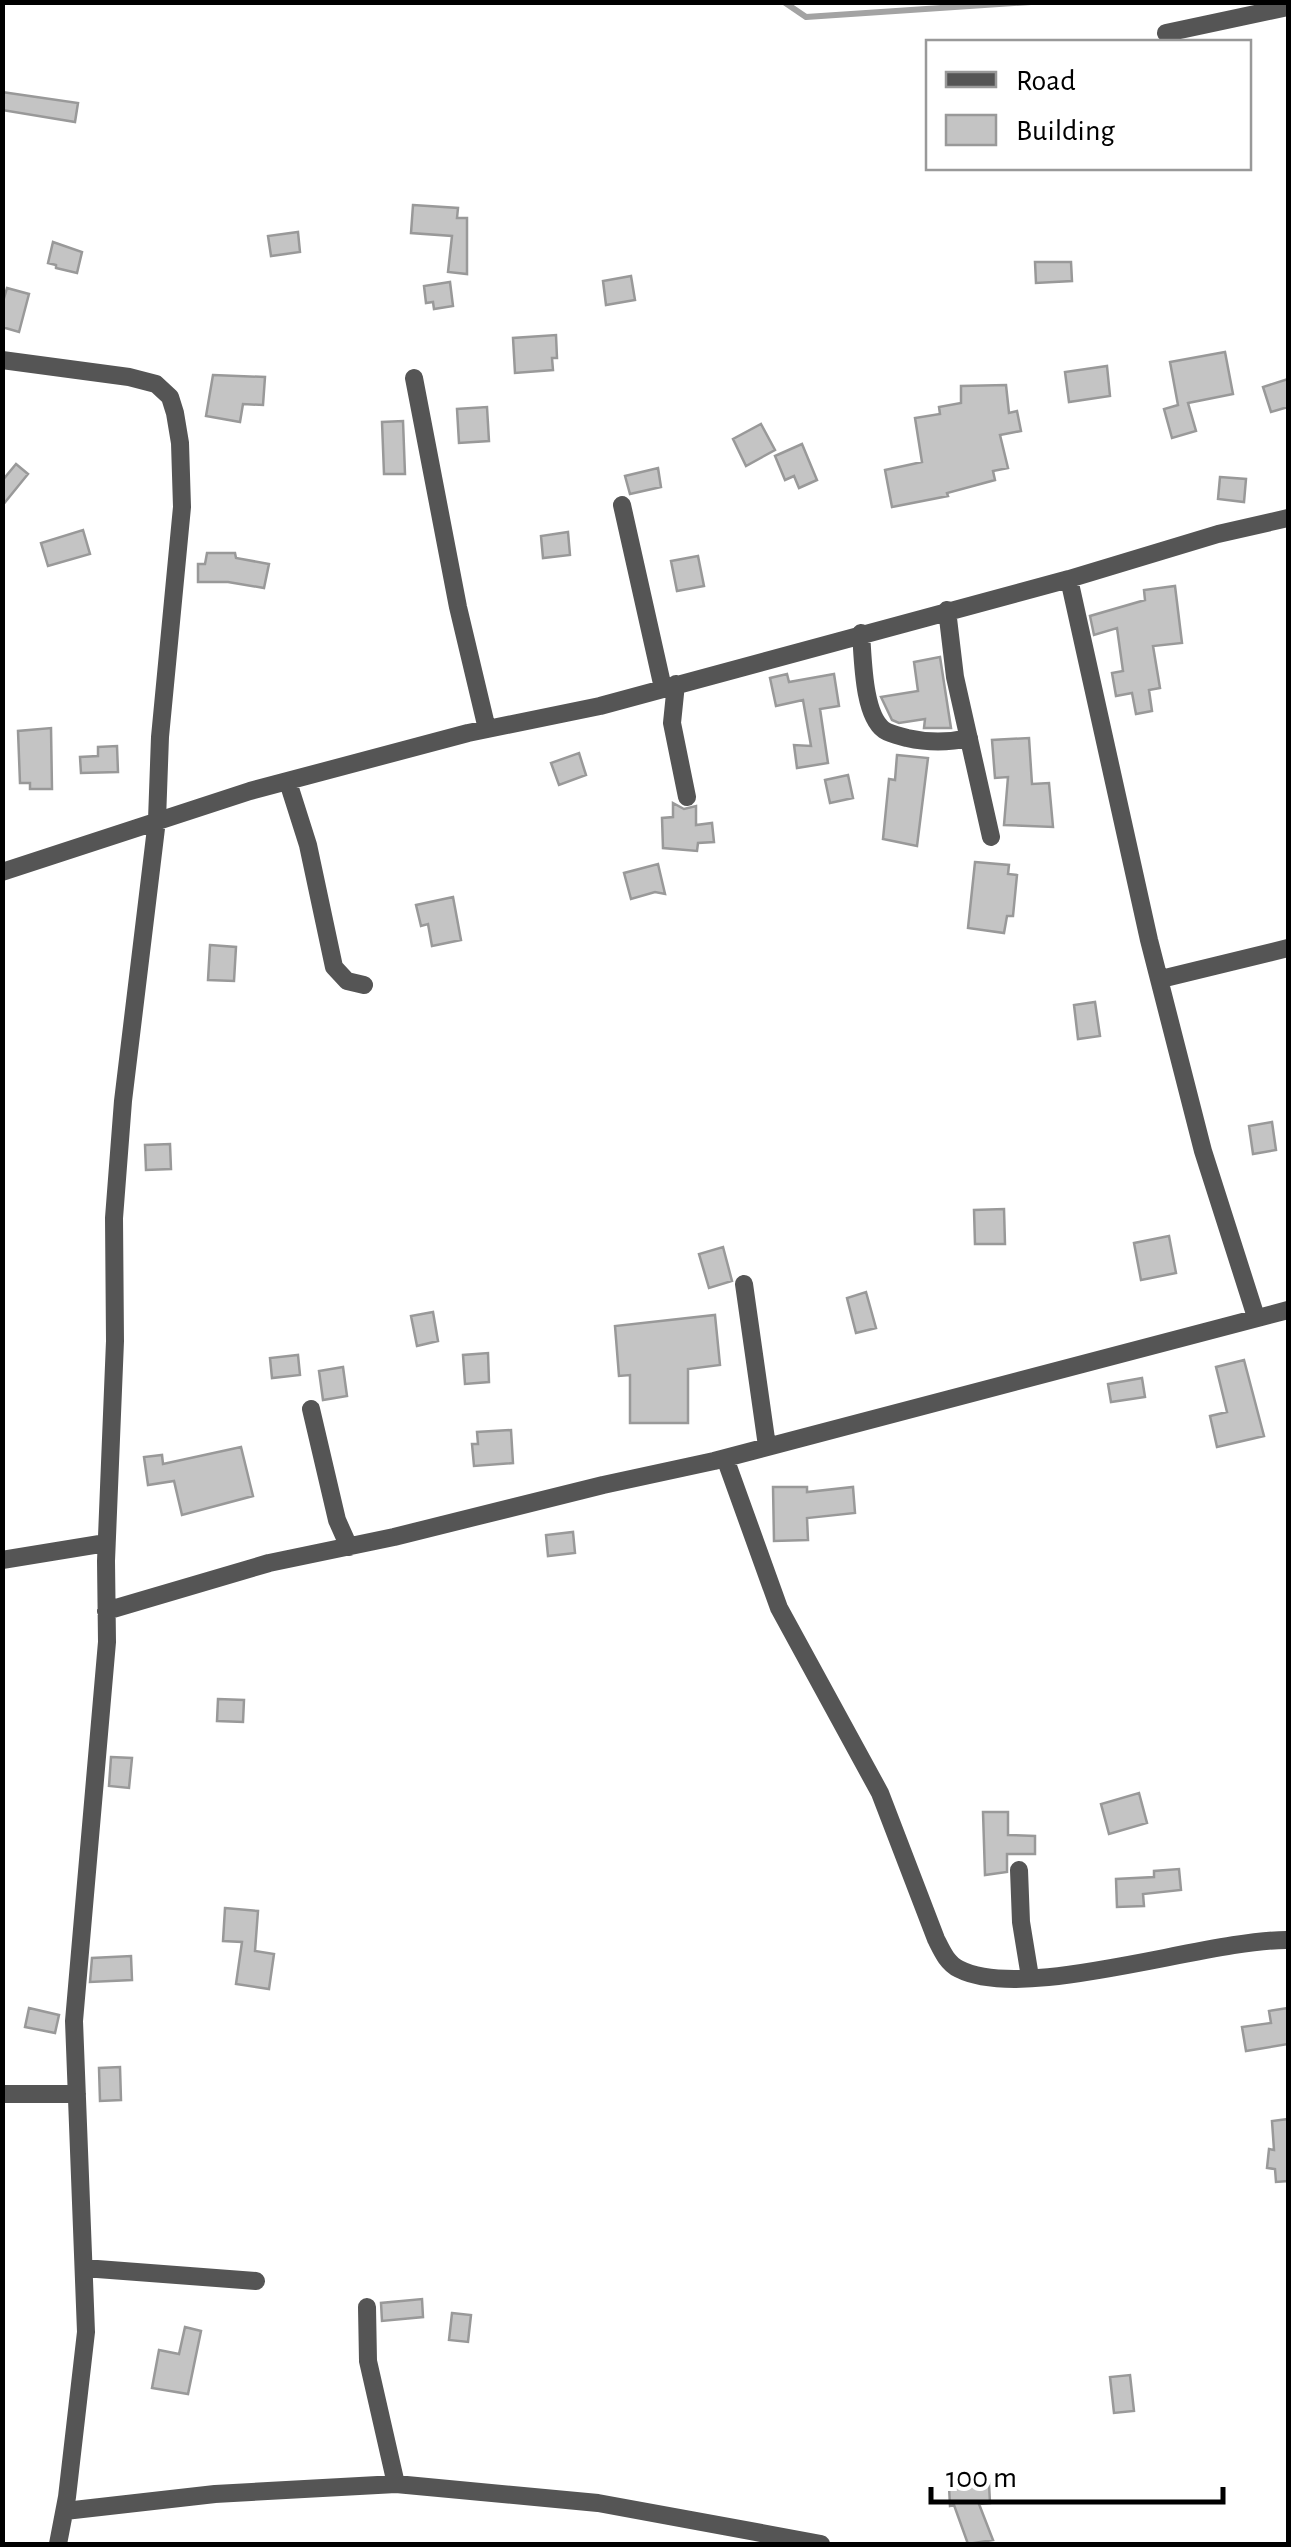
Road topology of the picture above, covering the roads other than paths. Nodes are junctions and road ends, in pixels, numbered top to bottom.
1 (1288, 7) edge
2 (1166, 33) dead end
3 (2, 360) edge
4 (414, 378) dead end
5 (622, 506) dead end
6 (1288, 518) edge
7 (1069, 579) junction
8 (947, 610) junction
9 (860, 633) junction
10 (669, 686) junction
11 (487, 729) junction
12 (969, 738) junction
13 (288, 782) junction
14 (686, 798) dead end
15 (156, 820) junction
16 (992, 837) dead end
17 (2, 872) edge
18 (1288, 948) edge
19 (1161, 979) junction
20 (364, 985) dead end
21 (744, 1284) dead end
22 (1288, 1310) edge
23 (1256, 1317) junction
24 (311, 1410) dead end
25 (767, 1446) junction
26 (725, 1458) junction
27 (106, 1543) junction
28 (348, 1547) junction
29 (2, 1560) edge
30 (106, 1611) junction
31 (1019, 1870) dead end
32 (1288, 1940) edge
33 (1030, 1977) junction
34 (2, 2094) edge
35 (77, 2094) junction
36 (84, 2268) junction
37 (256, 2281) dead end
38 (367, 2307) dead end
39 (396, 2484) junction
40 (64, 2512) junction
41 (58, 2544) edge
42 (821, 2544) edge

1 - 2 street
3 - 15 street
4 - 11 street
5 - 10 street
6 - 7 street
7 - 8 street
7 - 19 street
8 - 9 street
8 - 12 street
9 - 10 street
9 - 12 street
10 - 11 street
10 - 14 street
11 - 13 street
12 - 16 street
13 - 15 street
13 - 20 street
15 - 17 street
15 - 27 street
18 - 19 street
19 - 23 street
21 - 25 street
22 - 23 street
23 - 25 street
24 - 28 street
25 - 26 street
26 - 28 street
26 - 33 street
27 - 29 street
27 - 30 street
28 - 30 street
30 - 35 street
31 - 33 street
32 - 33 street
34 - 35 street
35 - 36 street
36 - 37 street
36 - 40 street
38 - 39 street
39 - 40 street
39 - 42 street
40 - 41 street

